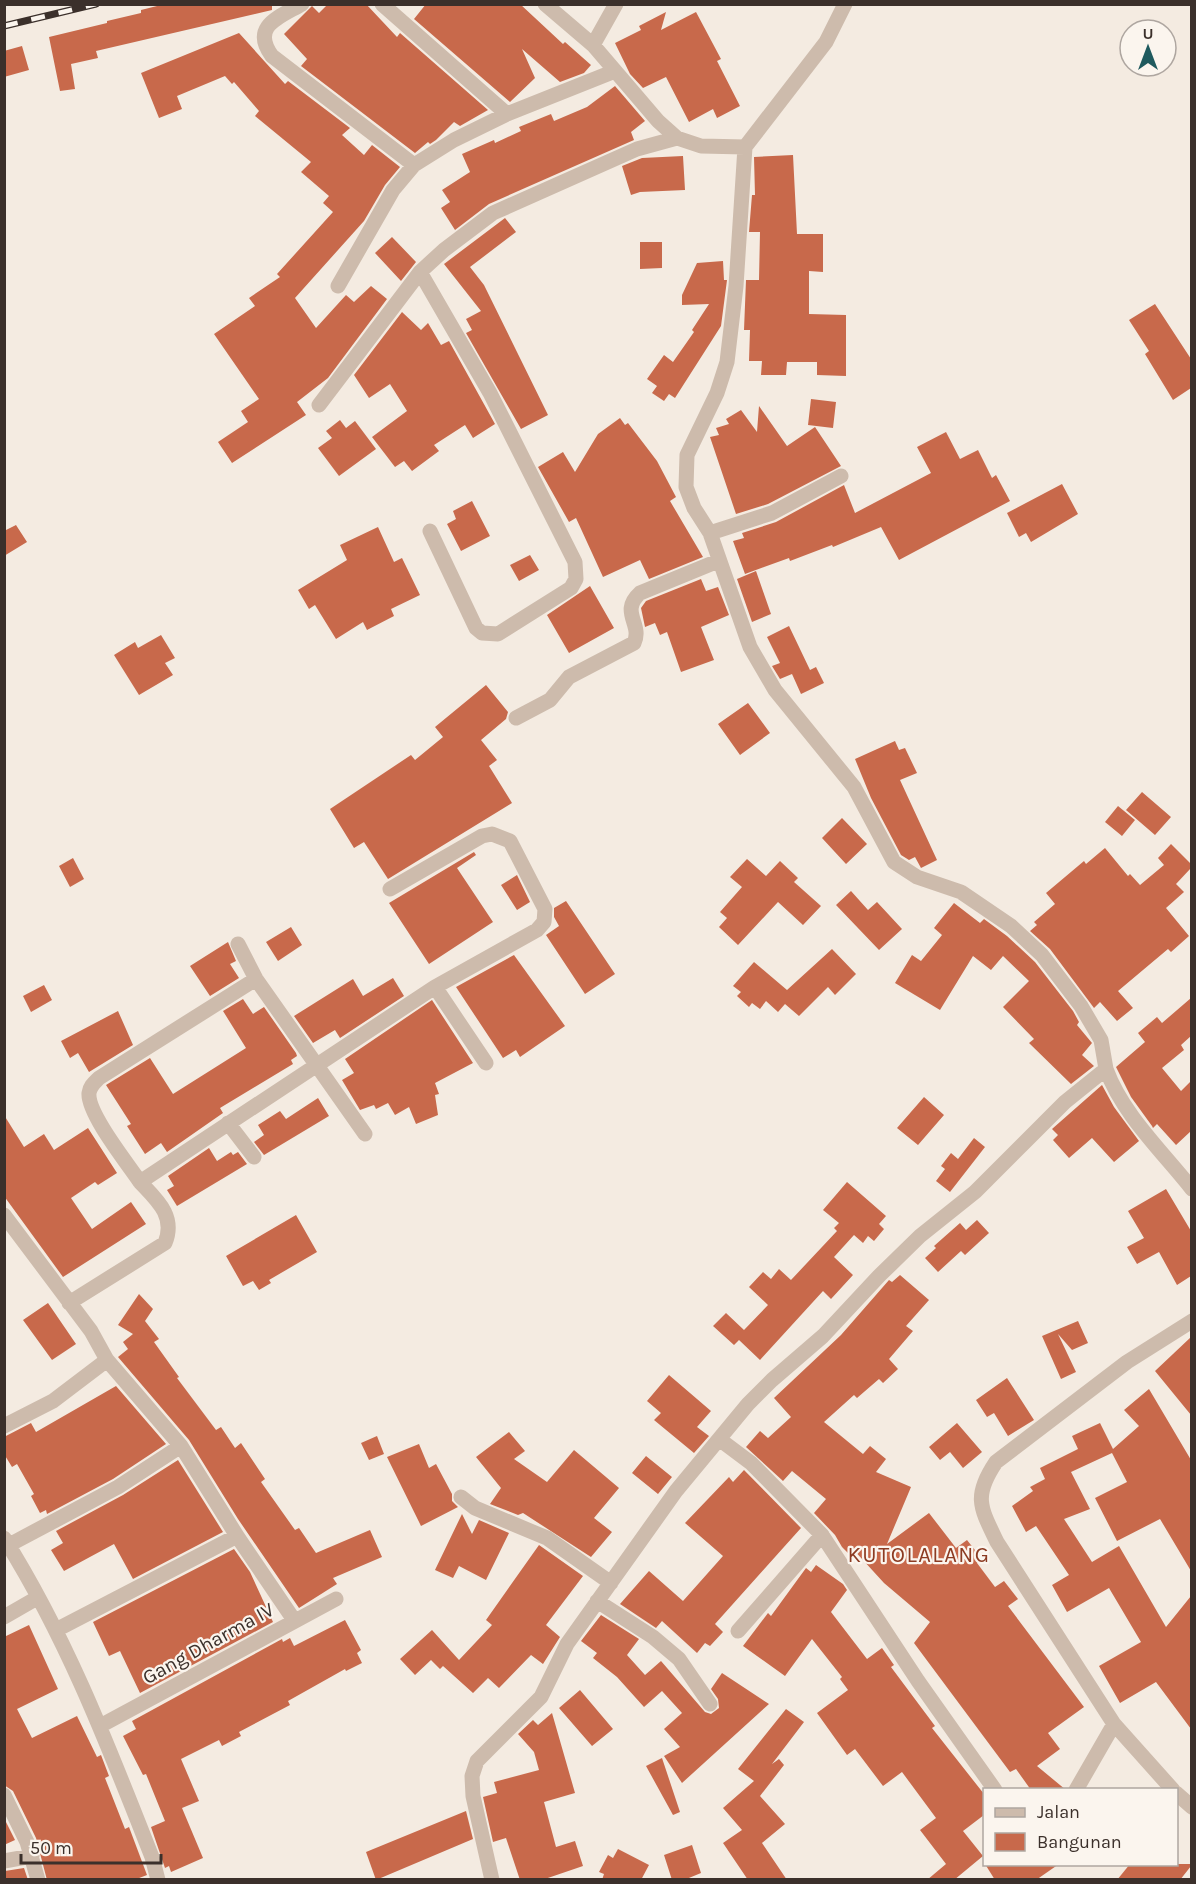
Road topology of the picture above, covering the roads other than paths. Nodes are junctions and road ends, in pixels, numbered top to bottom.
1 (303, 4) edge
2 (382, 4) edge
3 (545, 4) edge
4 (616, 4) edge
5 (844, 4) edge
6 (593, 45) junction
7 (615, 71) junction
8 (507, 114) junction
9 (677, 138) junction
10 (745, 147) junction
11 (414, 165) junction
12 (420, 272) junction
13 (338, 286) dead end
14 (319, 405) dead end
15 (841, 476) dead end
16 (430, 531) dead end
17 (710, 533) junction
18 (718, 561) junction
19 (516, 718) dead end
20 (390, 889) dead end
21 (238, 944) dead end
22 (256, 979) junction
23 (435, 987) junction
24 (486, 1063) dead end
25 (315, 1064) junction
26 (1106, 1069) junction
27 (228, 1123) junction
28 (365, 1134) dead end
29 (254, 1157) dead end
30 (140, 1182) junction
31 (1191, 1189) edge
32 (4, 1215) edge
33 (69, 1303) junction
34 (1191, 1321) edge
35 (107, 1360) junction
36 (4, 1426) edge
37 (719, 1439) junction
38 (181, 1446) junction
39 (461, 1497) dead end
40 (822, 1535) junction
41 (237, 1536) junction
42 (7, 1541) edge
43 (611, 1583) junction
44 (38, 1598) junction
45 (336, 1599) dead end
46 (597, 1601) junction
47 (4, 1617) edge
48 (294, 1620) junction
49 (56, 1630) junction
50 (738, 1631) dead end
51 (710, 1704) dead end
52 (1114, 1724) junction
53 (100, 1726) junction
54 (994, 1788) edge
55 (1077, 1788) edge
56 (1172, 1788) edge
57 (1178, 1794) edge
58 (4, 1795) edge
59 (1191, 1807) edge
60 (32, 1856) junction
61 (4, 1861) edge
62 (38, 1880) edge
63 (158, 1880) edge
64 (492, 1880) edge

1 - 11 street
2 - 8 street
3 - 6 street
4 - 6 street
5 - 10 street
6 - 7 street
7 - 8 street
7 - 9 street
8 - 11 street
9 - 10 street
9 - 12 street
10 - 17 street
11 - 13 street
12 - 14 street
12 - 16 street
15 - 17 street
17 - 18 street
18 - 19 street
18 - 26 street
20 - 23 street
21 - 22 street
22 - 25 street
22 - 30 street
23 - 24 street
23 - 25 street
25 - 27 street
25 - 28 street
26 - 31 street
26 - 37 street
27 - 29 street
27 - 30 street
30 - 33 street
32 - 33 street
33 - 35 street
34 - 52 street
35 - 36 street
35 - 38 street
37 - 40 street
37 - 43 street
38 - 41 street
38 - 42 street
39 - 43 street
40 - 50 street
40 - 54 street
41 - 48 street
41 - 49 street
42 - 44 street
43 - 46 street
44 - 47 street
44 - 49 street
45 - 48 street, Gang Dharma IV
46 - 51 street
46 - 64 street
48 - 53 street, Gang Dharma IV
49 - 53 street
52 - 55 street
52 - 56 street
53 - 63 street
57 - 59 street
58 - 60 street
60 - 61 street
60 - 62 street

